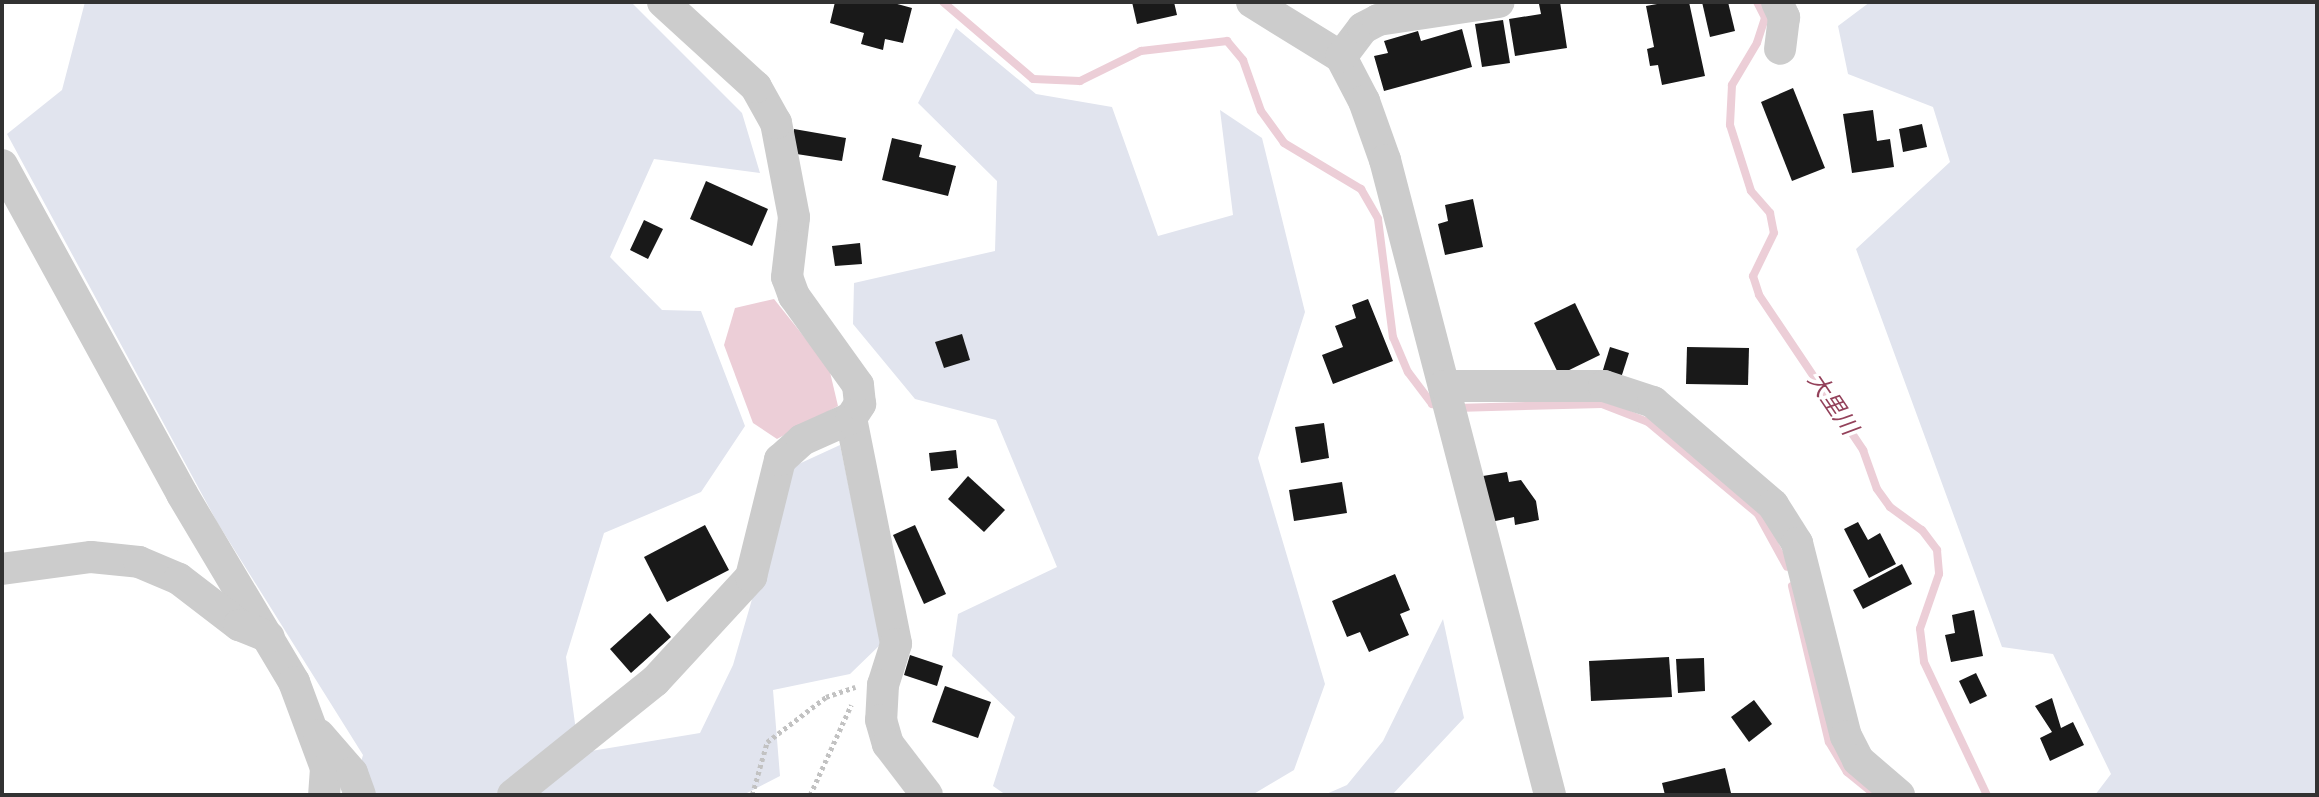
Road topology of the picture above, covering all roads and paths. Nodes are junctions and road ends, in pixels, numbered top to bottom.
1 (663, 2) edge
2 (1252, 2) edge
3 (1499, 2) edge
4 (1777, 2) edge
5 (1378, 11) edge
6 (1780, 49) dead end
7 (1341, 57) junction
8 (2, 165) edge
9 (1444, 386) junction
10 (851, 418) junction
11 (2, 569) edge
12 (270, 637) junction
13 (314, 729) junction
14 (324, 795) edge
15 (360, 795) edge
16 (513, 795) edge
17 (752, 795) edge
18 (810, 795) edge
19 (928, 795) edge
20 (1550, 795) edge
21 (1899, 795) edge

1 - 10 street
2 - 7 street
3 - 5 street
4 - 6 street
5 - 7 street
7 - 9 street
8 - 12 street
9 - 20 street
9 - 21 street
10 - 16 street
10 - 19 street
11 - 12 street
12 - 13 street
13 - 14 street
13 - 15 street
17 - 18 path

